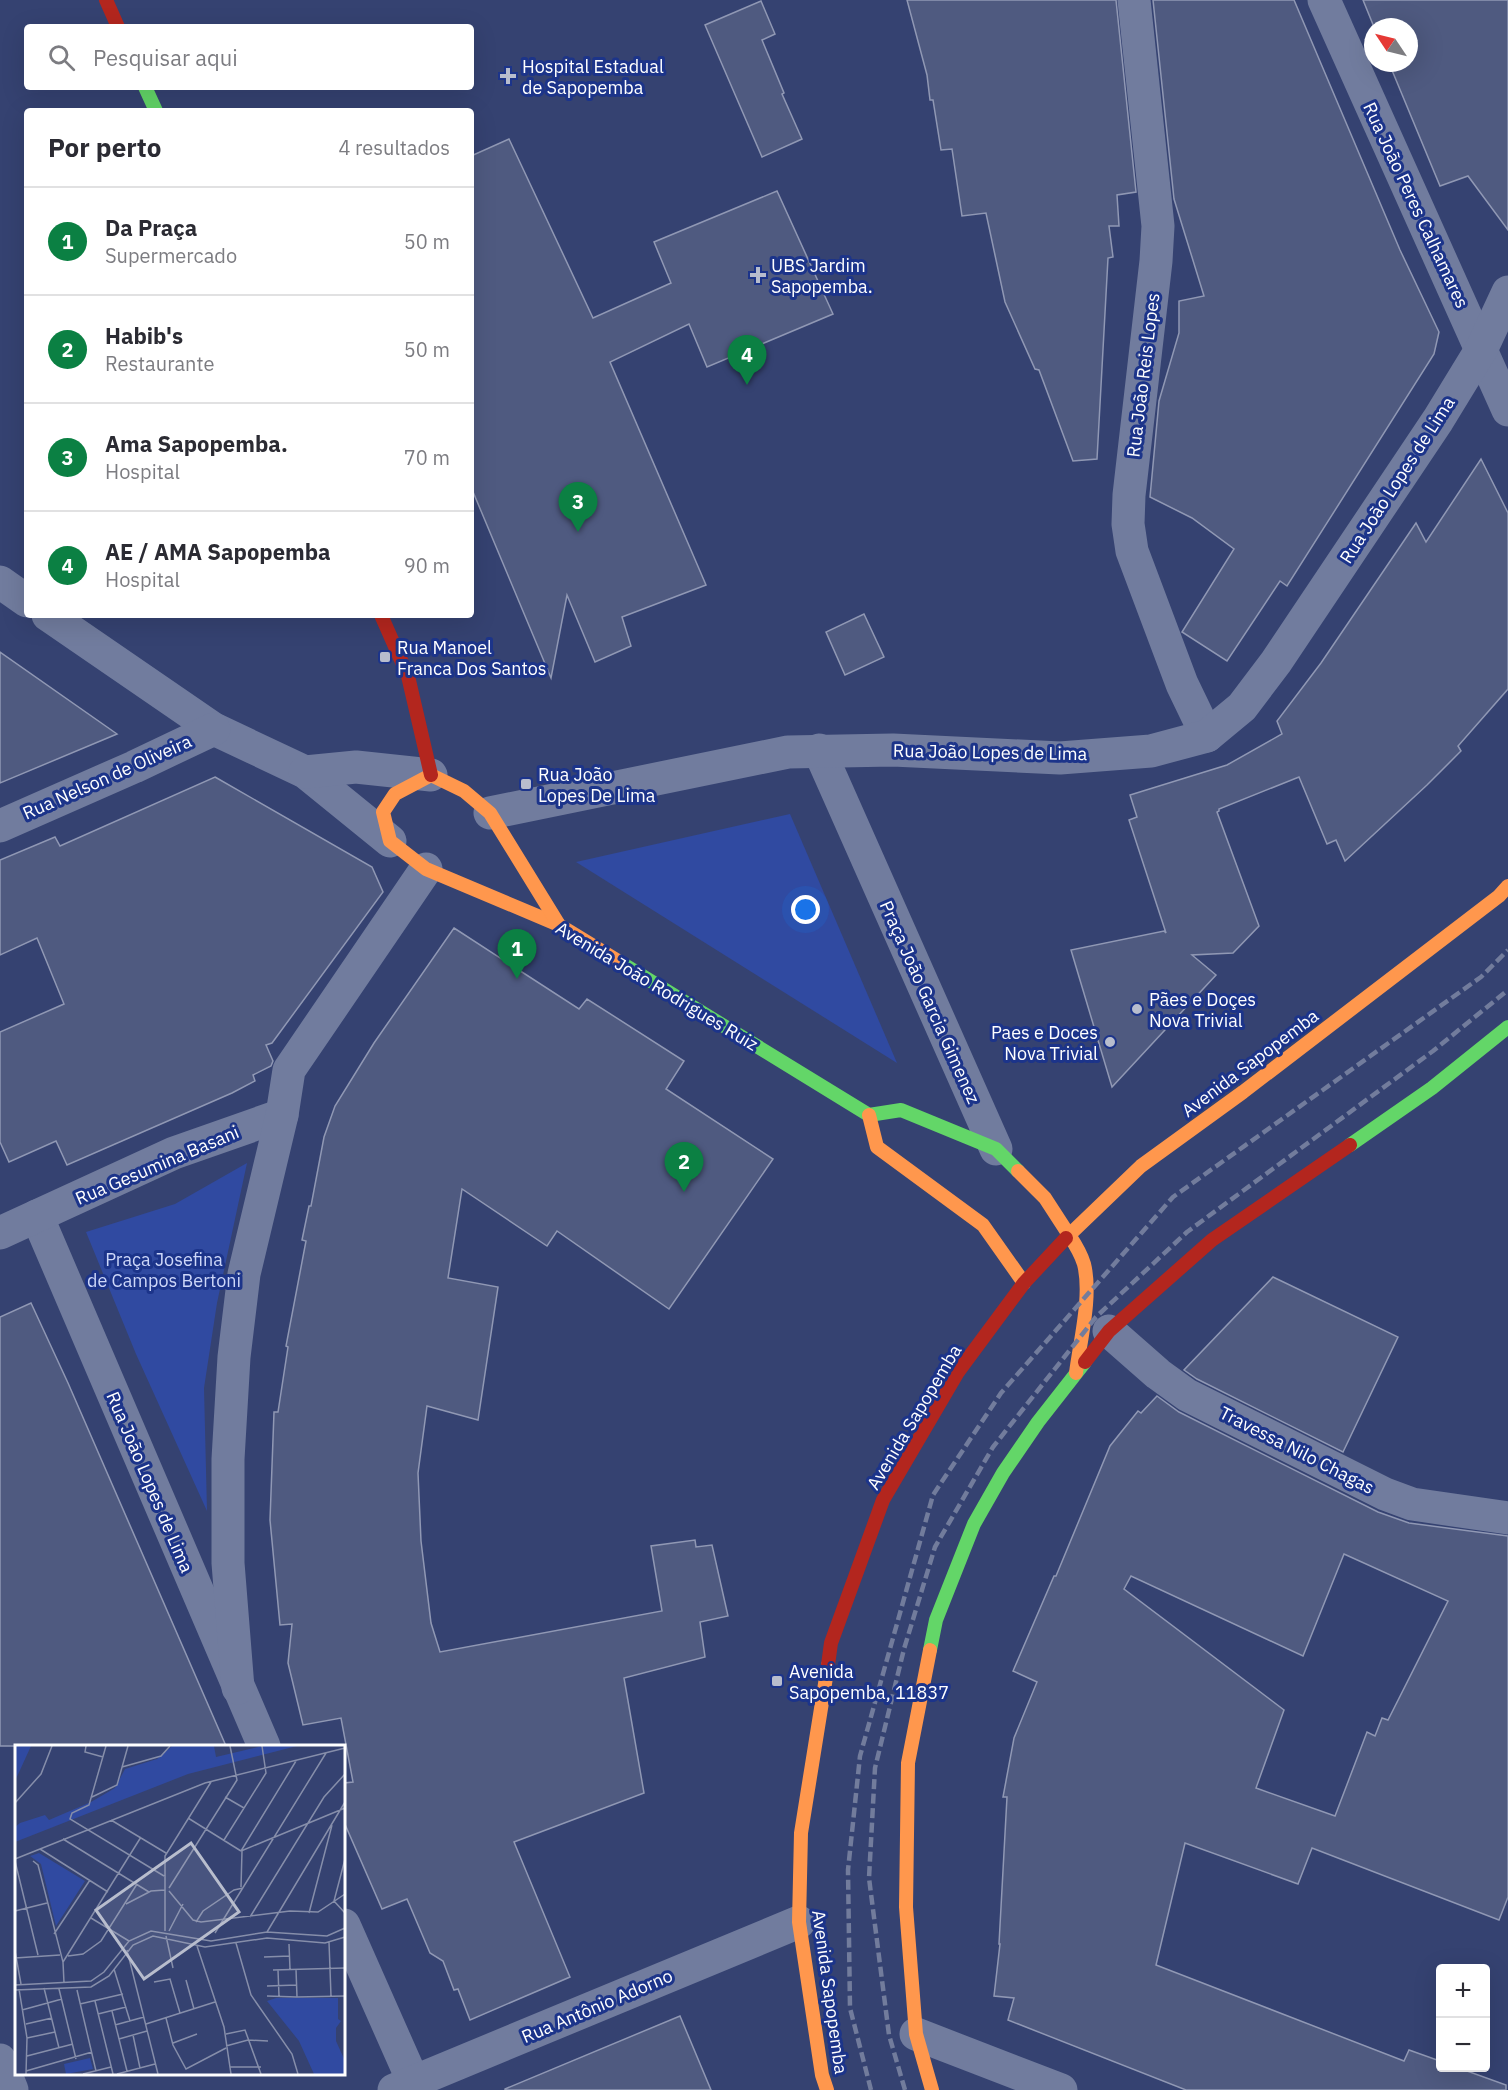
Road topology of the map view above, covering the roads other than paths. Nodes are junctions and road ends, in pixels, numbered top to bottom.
1 (106, 0) edge
2 (1134, 0) edge
3 (1324, 0) edge
4 (117, 24) edge
5 (146, 90) edge
6 (155, 108) edge
7 (1508, 292) edge
8 (1482, 348) junction
9 (1508, 410) edge
10 (0, 582) edge
11 (24, 599) edge
12 (52, 618) edge
13 (382, 618) edge
14 (214, 729) junction
15 (1208, 736) junction
16 (819, 750) junction
17 (305, 772) junction
18 (431, 775) junction
19 (490, 813) junction
20 (0, 826) edge
21 (390, 841) junction
22 (426, 869) junction
23 (1508, 886) edge
24 (559, 925) junction
25 (1508, 1027) edge
26 (282, 1115) junction
27 (869, 1115) junction
28 (996, 1149) junction
29 (37, 1216) junction
30 (0, 1233) edge
31 (1069, 1235) junction
32 (1024, 1283) junction
33 (1109, 1332) junction
34 (1076, 1373) junction
35 (1508, 1518) edge
36 (238, 1688) junction
37 (264, 1745) edge
38 (799, 1922) junction
39 (345, 1928) edge
40 (916, 2034) junction
41 (0, 2060) edge
42 (408, 2087) edge
43 (12, 2090) edge
44 (826, 2090) edge
45 (932, 2090) edge
46 (1060, 2090) edge

1 - 4 main road
2 - 15 street, Rua João Reis Lopes
3 - 8 street, Rua João Peres Calhamares
5 - 6 main road
7 - 8 street, Rua João Lopes de Lima
8 - 9 street, Rua João Peres Calhamares
8 - 15 street, Rua João Lopes de Lima
10 - 11 street
12 - 14 street, Avenida João Rodrigues Ruiz
13 - 18 main road
14 - 17 street, Avenida João Rodrigues Ruiz
14 - 20 street, Rua Nelson de Oliveira
15 - 16 street, Rua João Lopes de Lima
16 - 19 street, Rua João Lopes de Lima
16 - 28 street, Praça João Garcia Gimenez
17 - 18 street
17 - 21 street, Avenida João Rodrigues Ruiz
18 - 19 main road
18 - 21 main road
19 - 24 main road
21 - 22 main road, Avenida João Rodrigues Ruiz
22 - 24 main road, Avenida João Rodrigues Ruiz
22 - 26 street
23 - 31 main road, Avenida Sapopemba
24 - 27 main road, Avenida João Rodrigues Ruiz
25 - 33 main road
26 - 29 street, Rua Gesumina Basani
26 - 36 street
27 - 28 main road
27 - 32 main road
28 - 31 main road, Praça João Garcia Gimenez
29 - 30 street, Rua Gesumina Basani
29 - 36 street, Rua João Lopes de Lima
31 - 32 main road, Avenida Sapopemba
31 - 34 main road, Praça João Garcia Gimenez
32 - 38 main road, Avenida Sapopemba
33 - 34 main road
33 - 35 street, Travessa Nilo Chagas
34 - 40 main road
36 - 37 street, Rua João Lopes de Lima
38 - 42 street, Rua Antônio Adorno
38 - 44 main road, Avenida Sapopemba
39 - 42 street
40 - 45 main road
40 - 46 street
41 - 43 street

